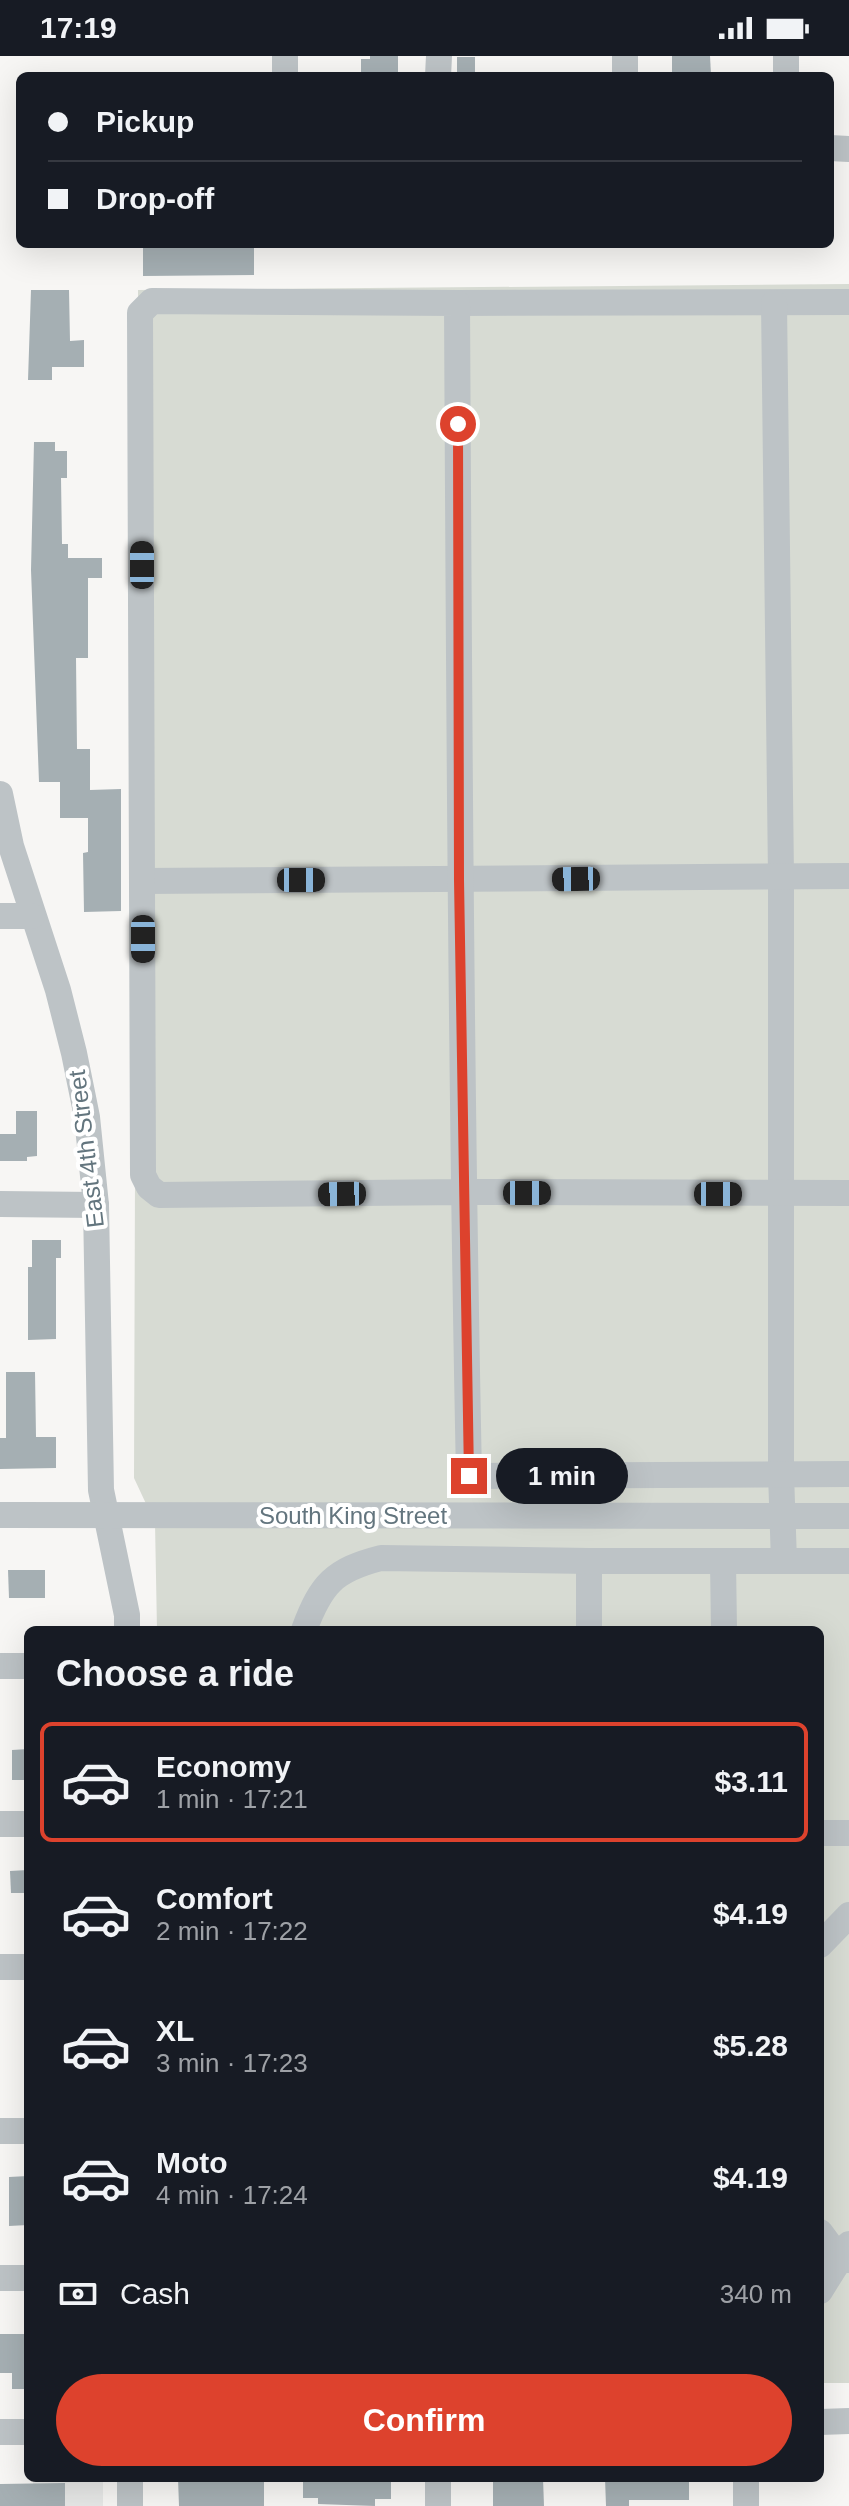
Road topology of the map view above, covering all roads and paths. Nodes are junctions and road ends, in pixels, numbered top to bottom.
1 (849, 302) edge
2 (457, 303) junction
3 (774, 303) junction
4 (0, 794) edge
5 (781, 876) junction
6 (849, 876) edge
7 (459, 880) junction
8 (143, 881) junction
9 (0, 916) edge
10 (32, 916) junction
11 (464, 1192) junction
12 (849, 1193) edge
13 (782, 1195) junction
14 (0, 1204) edge
15 (96, 1205) junction
16 (781, 1474) junction
17 (849, 1474) edge
18 (0, 1515) edge
19 (107, 1515) junction
20 (782, 1516) junction
21 (849, 1516) edge
22 (589, 1561) junction
23 (723, 1561) junction
24 (784, 1561) junction
25 (849, 1561) edge
26 (127, 1626) edge
27 (305, 1626) edge
28 (589, 1626) edge
29 (724, 1626) edge
30 (0, 1666) edge
31 (24, 1666) edge
32 (0, 1824) edge
33 (24, 1824) edge
34 (824, 1833) edge
35 (849, 1833) edge
36 (849, 1915) edge
37 (824, 1941) edge
38 (0, 1967) edge
39 (24, 1967) edge
40 (0, 2131) edge
41 (24, 2131) edge
42 (824, 2235) edge
43 (846, 2254) edge
44 (0, 2278) edge
45 (24, 2278) edge
46 (824, 2285) edge
47 (849, 2421) edge
48 (824, 2422) edge
49 (0, 2432) edge
50 (24, 2432) edge
51 (130, 2482) edge
52 (438, 2482) edge
53 (746, 2482) edge
54 (130, 2506) edge
55 (438, 2506) edge
56 (746, 2506) edge

1 - 3 street
2 - 3 street
2 - 7 street
2 - 8 street
3 - 5 street
4 - 10 street, East 4th Street
5 - 6 street
5 - 7 street
5 - 13 street
7 - 8 street
7 - 11 street
8 - 11 street
9 - 10 street
10 - 15 street, East 4th Street
11 - 13 street
11 - 16 street
12 - 13 street
13 - 16 street
14 - 15 street
15 - 19 street, East 4th Street
16 - 17 street
16 - 20 street
18 - 19 street, South King Street
19 - 20 street, South King Street
19 - 26 street, East 4th Street
20 - 21 street, South King Street
20 - 24 street
22 - 23 street
22 - 27 street
22 - 28 street
23 - 24 street
23 - 29 street
24 - 25 street
30 - 31 street
32 - 33 street
34 - 35 street
36 - 37 street
38 - 39 street
40 - 41 street
42 - 43 street
43 - 46 street
44 - 45 street
47 - 48 street
49 - 50 street
51 - 54 street
52 - 55 street
53 - 56 street

